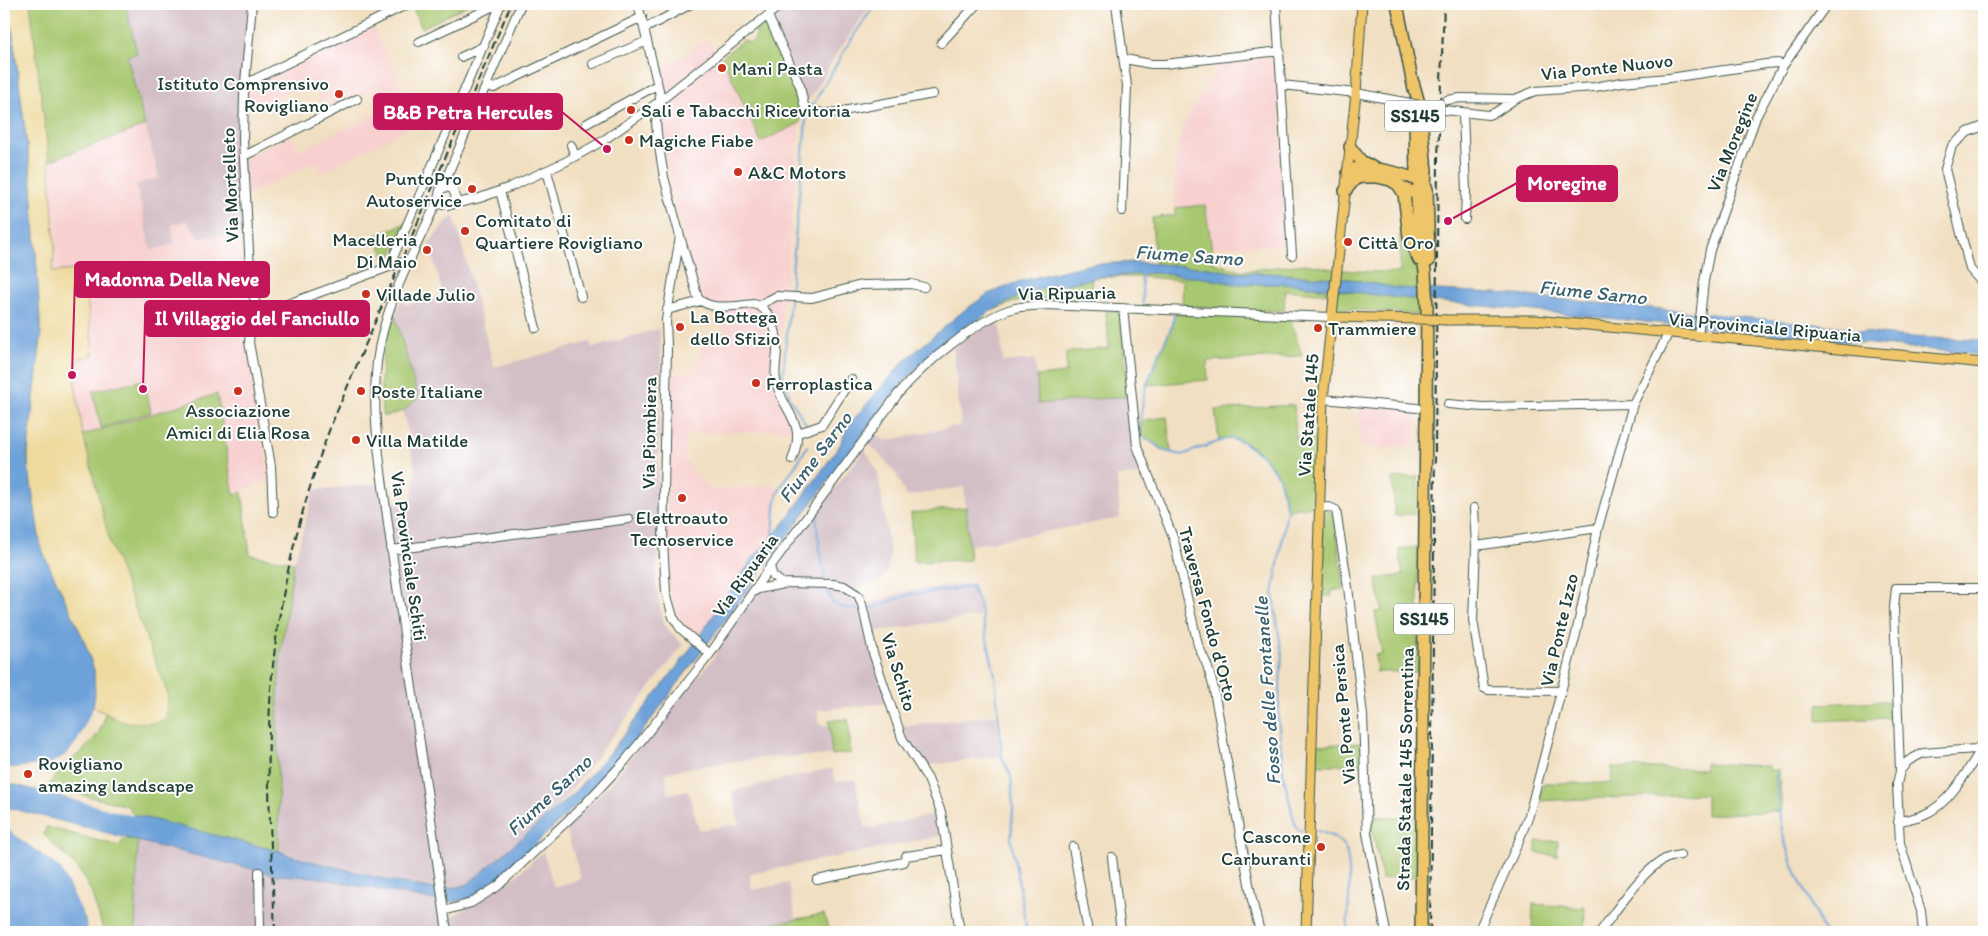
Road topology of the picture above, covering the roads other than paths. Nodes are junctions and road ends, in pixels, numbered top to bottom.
1 (252, 4) edge
2 (500, 4) edge
3 (521, 4) edge
4 (638, 4) edge
5 (691, 4) edge
6 (782, 4) edge
7 (977, 4) edge
8 (1116, 4) edge
9 (1276, 4) edge
10 (1362, 4) edge
11 (1397, 4) edge
12 (1404, 4) edge
13 (1827, 4) edge
14 (406, 5) edge
15 (768, 16) junction
16 (642, 17) junction
17 (644, 29) junction
18 (647, 41) junction
19 (419, 42) dead end
20 (941, 43) dead end
21 (484, 46) junction
22 (1280, 51) junction
23 (461, 58) dead end
24 (1125, 59) junction
25 (1409, 59) junction
26 (593, 64) dead end
27 (1783, 66) junction
28 (1413, 82) junction
29 (245, 84) junction
30 (486, 85) junction
31 (657, 85) junction
32 (1282, 85) junction
33 (1356, 93) junction
34 (933, 94) dead end
35 (357, 99) dead end
36 (1515, 99) junction
37 (660, 100) junction
38 (1447, 100) dead end
39 (1463, 113) junction
40 (586, 124) dead end
41 (1984, 126) edge
42 (571, 145) dead end
43 (1350, 147) junction
44 (244, 156) junction
45 (575, 156) junction
46 (1374, 168) junction
47 (547, 171) junction
48 (1348, 172) junction
49 (1416, 174) dead end
50 (447, 176) junction
51 (1362, 177) junction
52 (1426, 185) junction
53 (1399, 186) junction
54 (442, 188) junction
55 (454, 191) junction
56 (500, 191) junction
57 (1345, 191) junction
58 (1417, 195) dead end
59 (438, 199) junction
60 (468, 200) junction
61 (453, 204) junction
62 (444, 206) junction
63 (1122, 211) dead end
64 (431, 213) junction
65 (1465, 218) dead end
66 (680, 236) junction
67 (1292, 254) dead end
68 (411, 260) junction
69 (389, 267) junction
70 (1426, 281) junction
71 (1984, 285) edge
72 (924, 287) dead end
73 (581, 297) dead end
74 (701, 301) junction
75 (759, 306) junction
76 (1123, 308) junction
77 (667, 310) junction
78 (259, 314) junction
79 (1332, 316) junction
80 (536, 328) dead end
81 (1668, 334) junction
82 (1698, 337) junction
83 (1984, 363) edge
84 (851, 379) dead end
85 (1323, 399) junction
86 (1448, 404) dead end
87 (1633, 404) junction
88 (1417, 408) dead end
89 (798, 433) junction
90 (792, 460) dead end
91 (1319, 508) junction
92 (1474, 508) dead end
93 (273, 512) dead end
94 (629, 518) dead end
95 (1598, 528) junction
96 (1476, 546) junction
97 (391, 550) junction
98 (770, 567) junction
99 (789, 584) junction
100 (1984, 588) edge
101 (751, 594) junction
102 (710, 654) junction
103 (1562, 691) junction
104 (1984, 746) edge
105 (1900, 771) junction
106 (1898, 822) junction
107 (1073, 847) dead end
108 (947, 850) junction
109 (1680, 855) dead end
110 (1112, 856) dead end
111 (258, 872) dead end
112 (817, 880) dead end
113 (444, 911) junction
114 (260, 932) edge
115 (447, 932) edge
116 (960, 932) edge
117 (1088, 932) edge
118 (1121, 932) edge
119 (1260, 932) edge
120 (1306, 932) edge
121 (1386, 932) edge
122 (1421, 932) edge
123 (1478, 932) edge
124 (1600, 932) edge
125 (1923, 932) edge

1 - 29 street, Via Mortelleto
2 - 19 street
2 - 21 street
3 - 30 street, Via Provinciale Schiti
4 - 16 street, Via Piombiera
5 - 17 street
6 - 15 street
7 - 20 street
8 - 24 street
9 - 22 street
10 - 33 main road, Via Statale 145
11 - 25 highway, SS145
12 - 25 highway, SS145
13 - 27 street, Via Moregine
14 - 29 street
15 - 34 street
15 - 37 street
16 - 17 street, Via Piombiera
16 - 30 street
17 - 18 street, Via Piombiera
18 - 26 street
18 - 31 street, Via Piombiera
21 - 23 street
21 - 69 street
22 - 24 street
22 - 32 street
24 - 63 street
25 - 28 highway, SS145
27 - 36 street, Via Ponte Nuovo
27 - 82 street, Via Moregine
28 - 49 highway, SS145
28 - 52 highway
29 - 44 street, Via Mortelleto
30 - 50 street, Via Provinciale Schiti
31 - 37 street, Via Piombiera
31 - 40 street
32 - 33 street, Via Ponte Nuovo
32 - 67 street
33 - 39 street, Via Ponte Nuovo, bridge
33 - 43 main road, Via Statale 145
35 - 44 street
36 - 38 street
36 - 39 street, Via Ponte Nuovo
37 - 45 street
37 - 66 street, Via Piombiera
39 - 65 street
41 - 71 street
42 - 45 street
43 - 46 highway
43 - 48 main road, Via Statale 145
44 - 78 street, Via Mortelleto
45 - 47 street
46 - 48 highway
46 - 52 highway
47 - 56 street
47 - 73 street
48 - 51 highway
48 - 57 main road, Via Statale 145
50 - 54 street, Via Provinciale Schiti
50 - 55 street
51 - 53 highway
51 - 57 highway
52 - 53 highway
52 - 70 highway
53 - 70 highway
54 - 55 street
54 - 59 street, Via Provinciale Schiti
55 - 60 street
55 - 61 street
56 - 60 street
56 - 80 street
57 - 79 main road, Via Statale 145
58 - 70 highway, SS145
59 - 62 street
59 - 64 street, Via Provinciale Schiti
60 - 61 street
61 - 62 street
62 - 64 street
64 - 68 street, Via Provinciale Schiti
66 - 74 street, Via Piombiera
66 - 77 street, Via Piombiera
68 - 69 street
68 - 97 street, Via Provinciale Schiti
69 - 78 street
70 - 122 highway, Strada Statale 145 Sorrentina / SS145
72 - 75 street
74 - 75 street
74 - 77 street
75 - 89 street
76 - 79 street, Via Ripuaria
76 - 98 street, Via Ripuaria
76 - 119 street, Traversa Fondo d'Orto
77 - 102 street, Via Piombiera
78 - 93 street
79 - 81 main road, Via Provinciale Ripuaria, bridge
79 - 85 main road, Via Statale 145
81 - 82 main road, Via Provinciale Ripuaria
81 - 87 street, Via Ponte Izzo
82 - 83 main road, Via Provinciale Ripuaria
84 - 89 street
85 - 88 street
85 - 91 main road, Via Statale 145
86 - 87 street
87 - 95 street, Via Ponte Izzo
89 - 90 street
91 - 120 main road, Via Statale 145
91 - 121 street, Via Ponte Persica
92 - 96 street
94 - 97 street
95 - 96 street
95 - 103 street, Via Ponte Izzo
96 - 103 street
97 - 113 street, Via Provinciale Schiti
98 - 99 street
98 - 101 street, Via Ripuaria
99 - 101 street, Via Schito
99 - 108 street, Via Schito
100 - 105 street
101 - 102 street, Via Ripuaria
102 - 113 street, Via Ripuaria
103 - 123 street, Via Ponte Izzo
104 - 105 street
104 - 106 street
105 - 106 street
106 - 125 street
107 - 117 street
108 - 112 street
108 - 116 street, Via Schito
109 - 124 street
110 - 118 street
111 - 114 street
113 - 115 street, Via Provinciale Schiti

